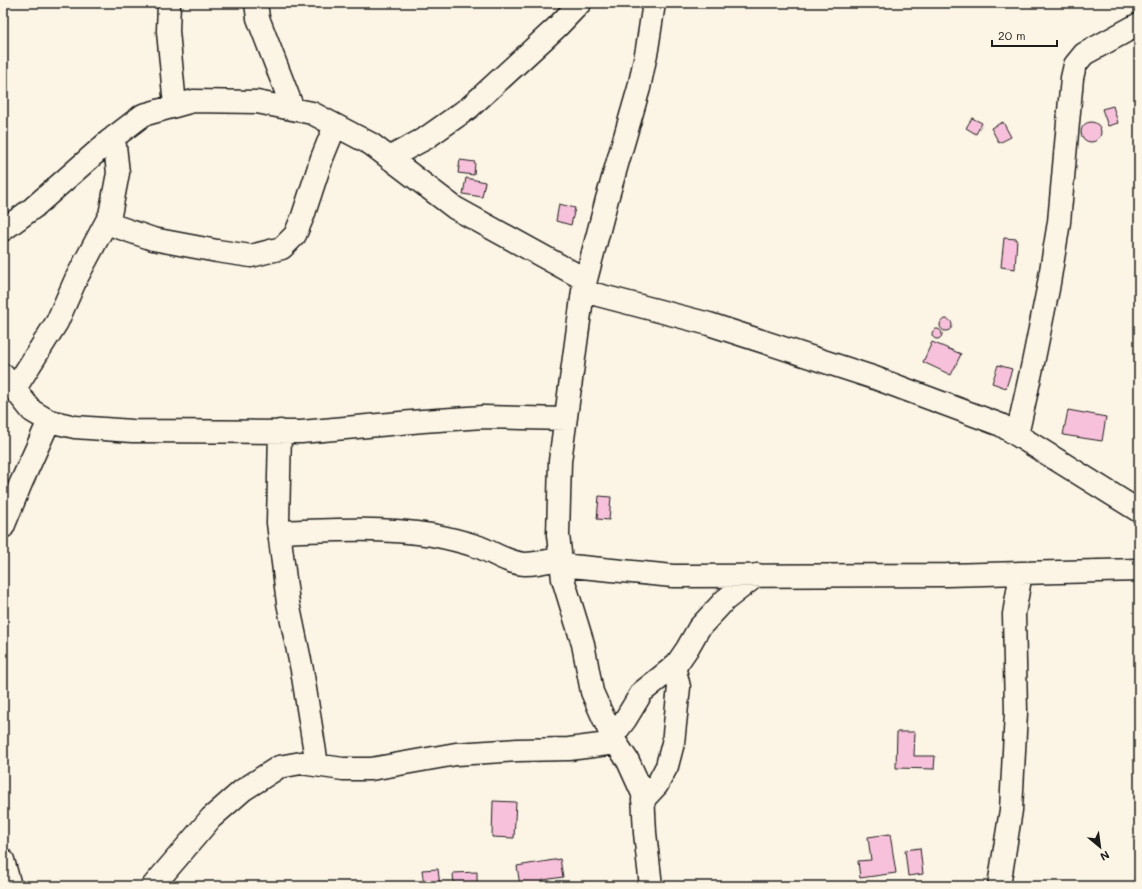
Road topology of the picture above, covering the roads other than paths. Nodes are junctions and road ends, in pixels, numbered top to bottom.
1 (169, 3) edge
2 (256, 3) edge
3 (580, 3) edge
4 (654, 3) edge
5 (1139, 24) edge
6 (175, 106) junction
7 (293, 109) junction
8 (335, 126) junction
9 (114, 137) junction
10 (389, 158) junction
11 (106, 223) junction
12 (3, 230) edge
13 (584, 285) junction
14 (9, 383) edge
15 (565, 419) junction
16 (49, 421) junction
17 (280, 431) junction
18 (1017, 435) junction
19 (1139, 511) edge
20 (3, 527) edge
21 (280, 532) junction
22 (561, 561) junction
23 (1139, 570) edge
24 (1021, 573) junction
25 (757, 575) junction
26 (674, 666) junction
27 (614, 740) junction
28 (318, 765) junction
29 (643, 800) junction
30 (3, 860) edge
31 (10, 886) edge
32 (153, 886) edge
33 (651, 886) edge
34 (999, 886) edge

1 - 6 street
2 - 7 street
3 - 10 street
4 - 13 street
5 - 18 street
6 - 7 street
6 - 9 street
7 - 8 street
8 - 10 street
8 - 11 street
9 - 11 street
9 - 12 street
10 - 13 street
11 - 14 street
13 - 15 street
13 - 18 street
14 - 16 street
15 - 17 street
15 - 22 street
16 - 17 street
16 - 20 street
17 - 21 street
18 - 19 street
21 - 22 street
21 - 28 street
22 - 25 street
22 - 27 street
23 - 24 street
24 - 25 street
24 - 34 street
25 - 26 street
26 - 27 street
26 - 29 street
27 - 28 street
27 - 29 street
28 - 32 street
29 - 33 street
30 - 31 street

